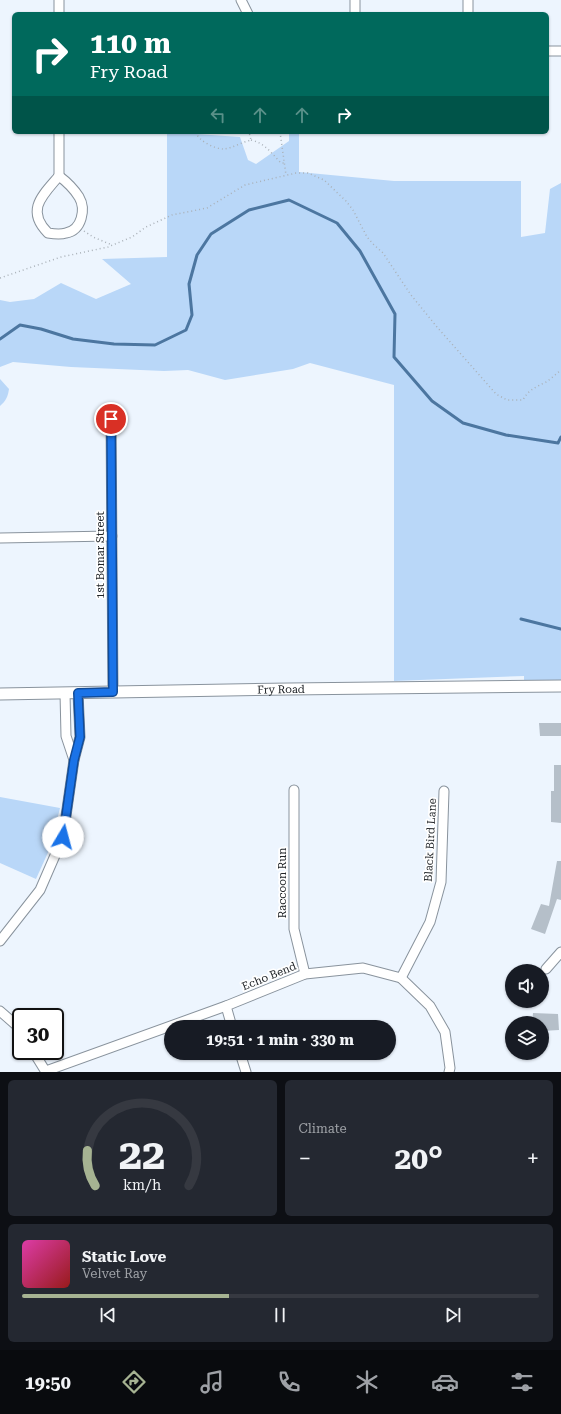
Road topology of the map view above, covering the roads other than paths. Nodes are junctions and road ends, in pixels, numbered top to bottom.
1 (59, 0) edge
2 (241, 0) edge
3 (355, 0) edge
4 (468, 0) edge
5 (59, 12) edge
6 (247, 12) edge
7 (355, 12) edge
8 (468, 12) edge
9 (549, 51) edge
10 (561, 51) edge
11 (59, 134) edge
12 (59, 176) junction
13 (111, 419) dead end
14 (112, 536) junction
15 (0, 538) edge
16 (561, 686) edge
17 (113, 692) junction
18 (65, 693) junction
19 (78, 693) junction
20 (0, 694) edge
21 (74, 760) junction
22 (294, 790) dead end
23 (444, 791) dead end
24 (0, 941) edge
25 (561, 952) edge
26 (549, 966) edge
27 (304, 974) junction
28 (401, 978) junction
29 (226, 1006) junction
30 (0, 1011) edge
31 (230, 1020) edge
32 (12, 1022) edge
33 (39, 1060) edge
34 (242, 1060) edge
35 (46, 1072) edge
36 (246, 1072) edge
37 (449, 1072) edge

1 - 5 street
2 - 6 street
3 - 7 street
4 - 8 street
9 - 10 street
11 - 12 street
12 - 12 street
13 - 14 street, 1st Bomar Street
14 - 15 street
14 - 17 street, 1st Bomar Street
16 - 17 street, Fry Road
17 - 19 street, Fry Road
18 - 19 street, Fry Road
18 - 20 street, Fry Road
18 - 21 street
19 - 21 street
21 - 24 street
22 - 27 street, Raccoon Run
23 - 28 street, Black Bird Lane
25 - 26 street
27 - 28 street, Echo Bend
27 - 29 street, Echo Bend
28 - 37 street, Echo Bend
29 - 31 street
29 - 35 street, Echo Bend
30 - 32 street
33 - 35 street
34 - 36 street

